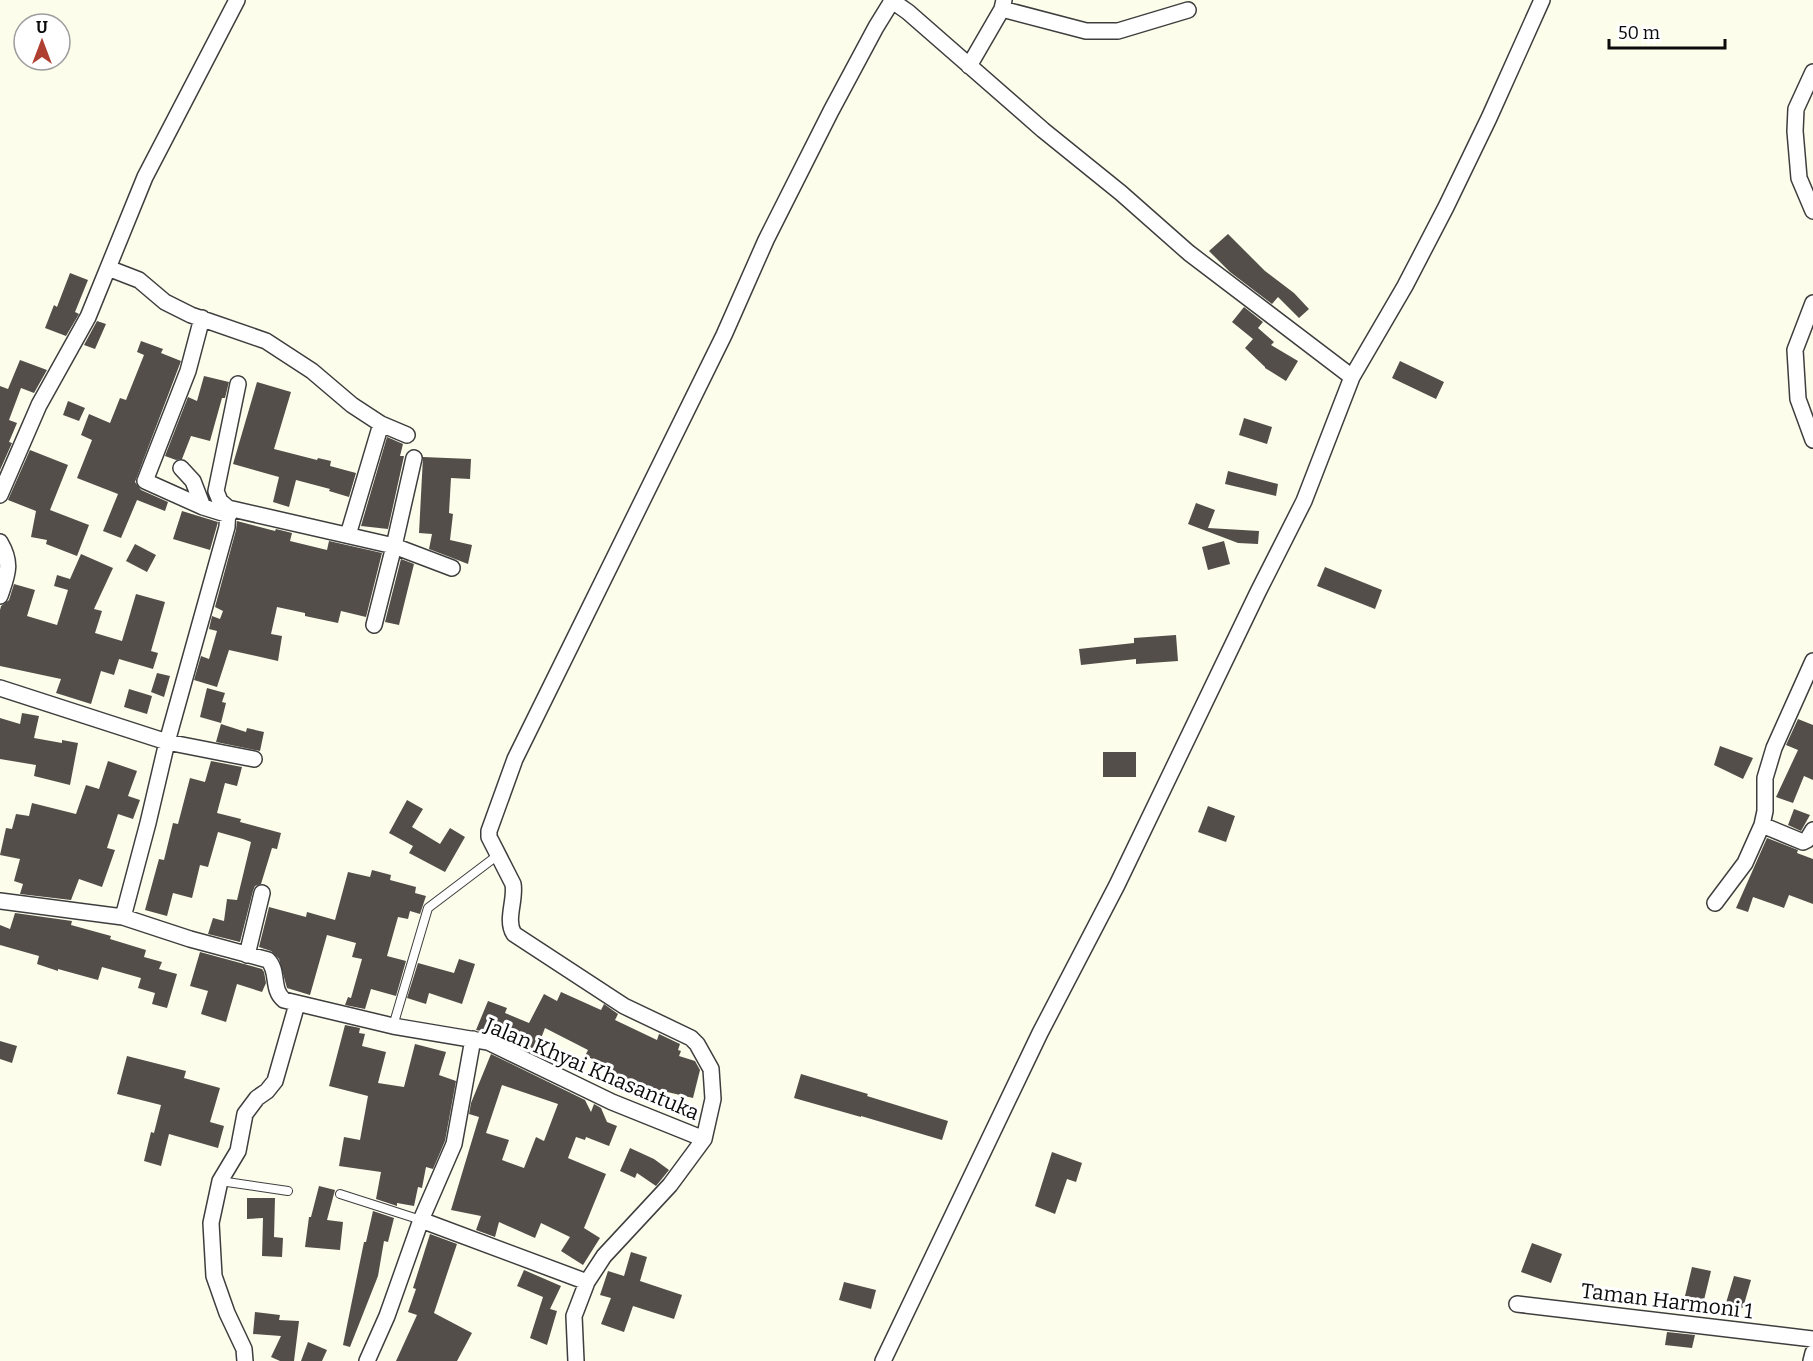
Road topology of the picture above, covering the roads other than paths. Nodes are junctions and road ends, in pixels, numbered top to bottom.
1 (237, 0) edge
2 (892, 0) edge
3 (1542, 0) edge
4 (1003, 4) edge
5 (1188, 10) dead end
6 (969, 66) junction
7 (1813, 72) edge
8 (1813, 211) edge
9 (108, 268) junction
10 (1813, 303) edge
11 (202, 318) junction
12 (1352, 377) junction
13 (238, 384) dead end
14 (381, 424) junction
15 (407, 435) dead end
16 (1813, 440) edge
17 (414, 458) dead end
18 (181, 468) dead end
19 (0, 495) edge
20 (203, 507) junction
21 (228, 512) junction
22 (348, 535) junction
23 (0, 542) edge
24 (394, 546) junction
25 (452, 568) dead end
26 (0, 596) edge
27 (374, 625) dead end
28 (1813, 662) edge
29 (0, 688) edge
30 (167, 742) junction
31 (254, 759) dead end
32 (1762, 825) junction
33 (1813, 830) edge
34 (498, 855) junction
35 (262, 893) dead end
36 (0, 901) edge
37 (1715, 903) dead end
38 (123, 917) junction
39 (247, 955) junction
40 (297, 1004) junction
41 (393, 1026) junction
42 (473, 1039) junction
43 (704, 1139) junction
44 (220, 1181) junction
45 (288, 1191) dead end
46 (340, 1194) dead end
47 (421, 1220) junction
48 (587, 1282) junction
49 (1517, 1304) dead end
50 (1813, 1339) edge
51 (1813, 1353) edge
52 (245, 1361) edge
53 (367, 1361) edge
54 (576, 1361) edge
55 (883, 1361) edge
56 (1811, 1361) edge

1 - 9 street
2 - 6 street
2 - 34 street
3 - 12 street
4 - 5 street
4 - 6 street
6 - 12 street
7 - 8 street
9 - 11 street
9 - 19 street
10 - 16 street
11 - 14 street
11 - 20 street
12 - 55 street
13 - 21 street
14 - 15 street
14 - 22 street
17 - 24 street
18 - 20 street
20 - 21 street
21 - 22 street
21 - 30 street
22 - 24 street
23 - 26 street
24 - 25 street
24 - 27 street
28 - 32 street
29 - 30 street
30 - 31 street
30 - 38 street
32 - 33 street
32 - 37 street
34 - 41 lane
34 - 43 street
35 - 39 street
36 - 38 street, Jalan Khyai Khasantuka
38 - 39 street, Jalan Khyai Khasantuka
39 - 40 street, Jalan Khyai Khasantuka
40 - 41 street, Jalan Khyai Khasantuka
40 - 44 street
41 - 42 street, Jalan Khyai Khasantuka
42 - 43 street, Jalan Khyai Khasantuka
42 - 47 street
43 - 48 street
44 - 45 lane
44 - 52 street
46 - 47 lane
47 - 48 street
47 - 53 street
48 - 54 street
49 - 50 street, Taman Harmoni 1
51 - 56 street

